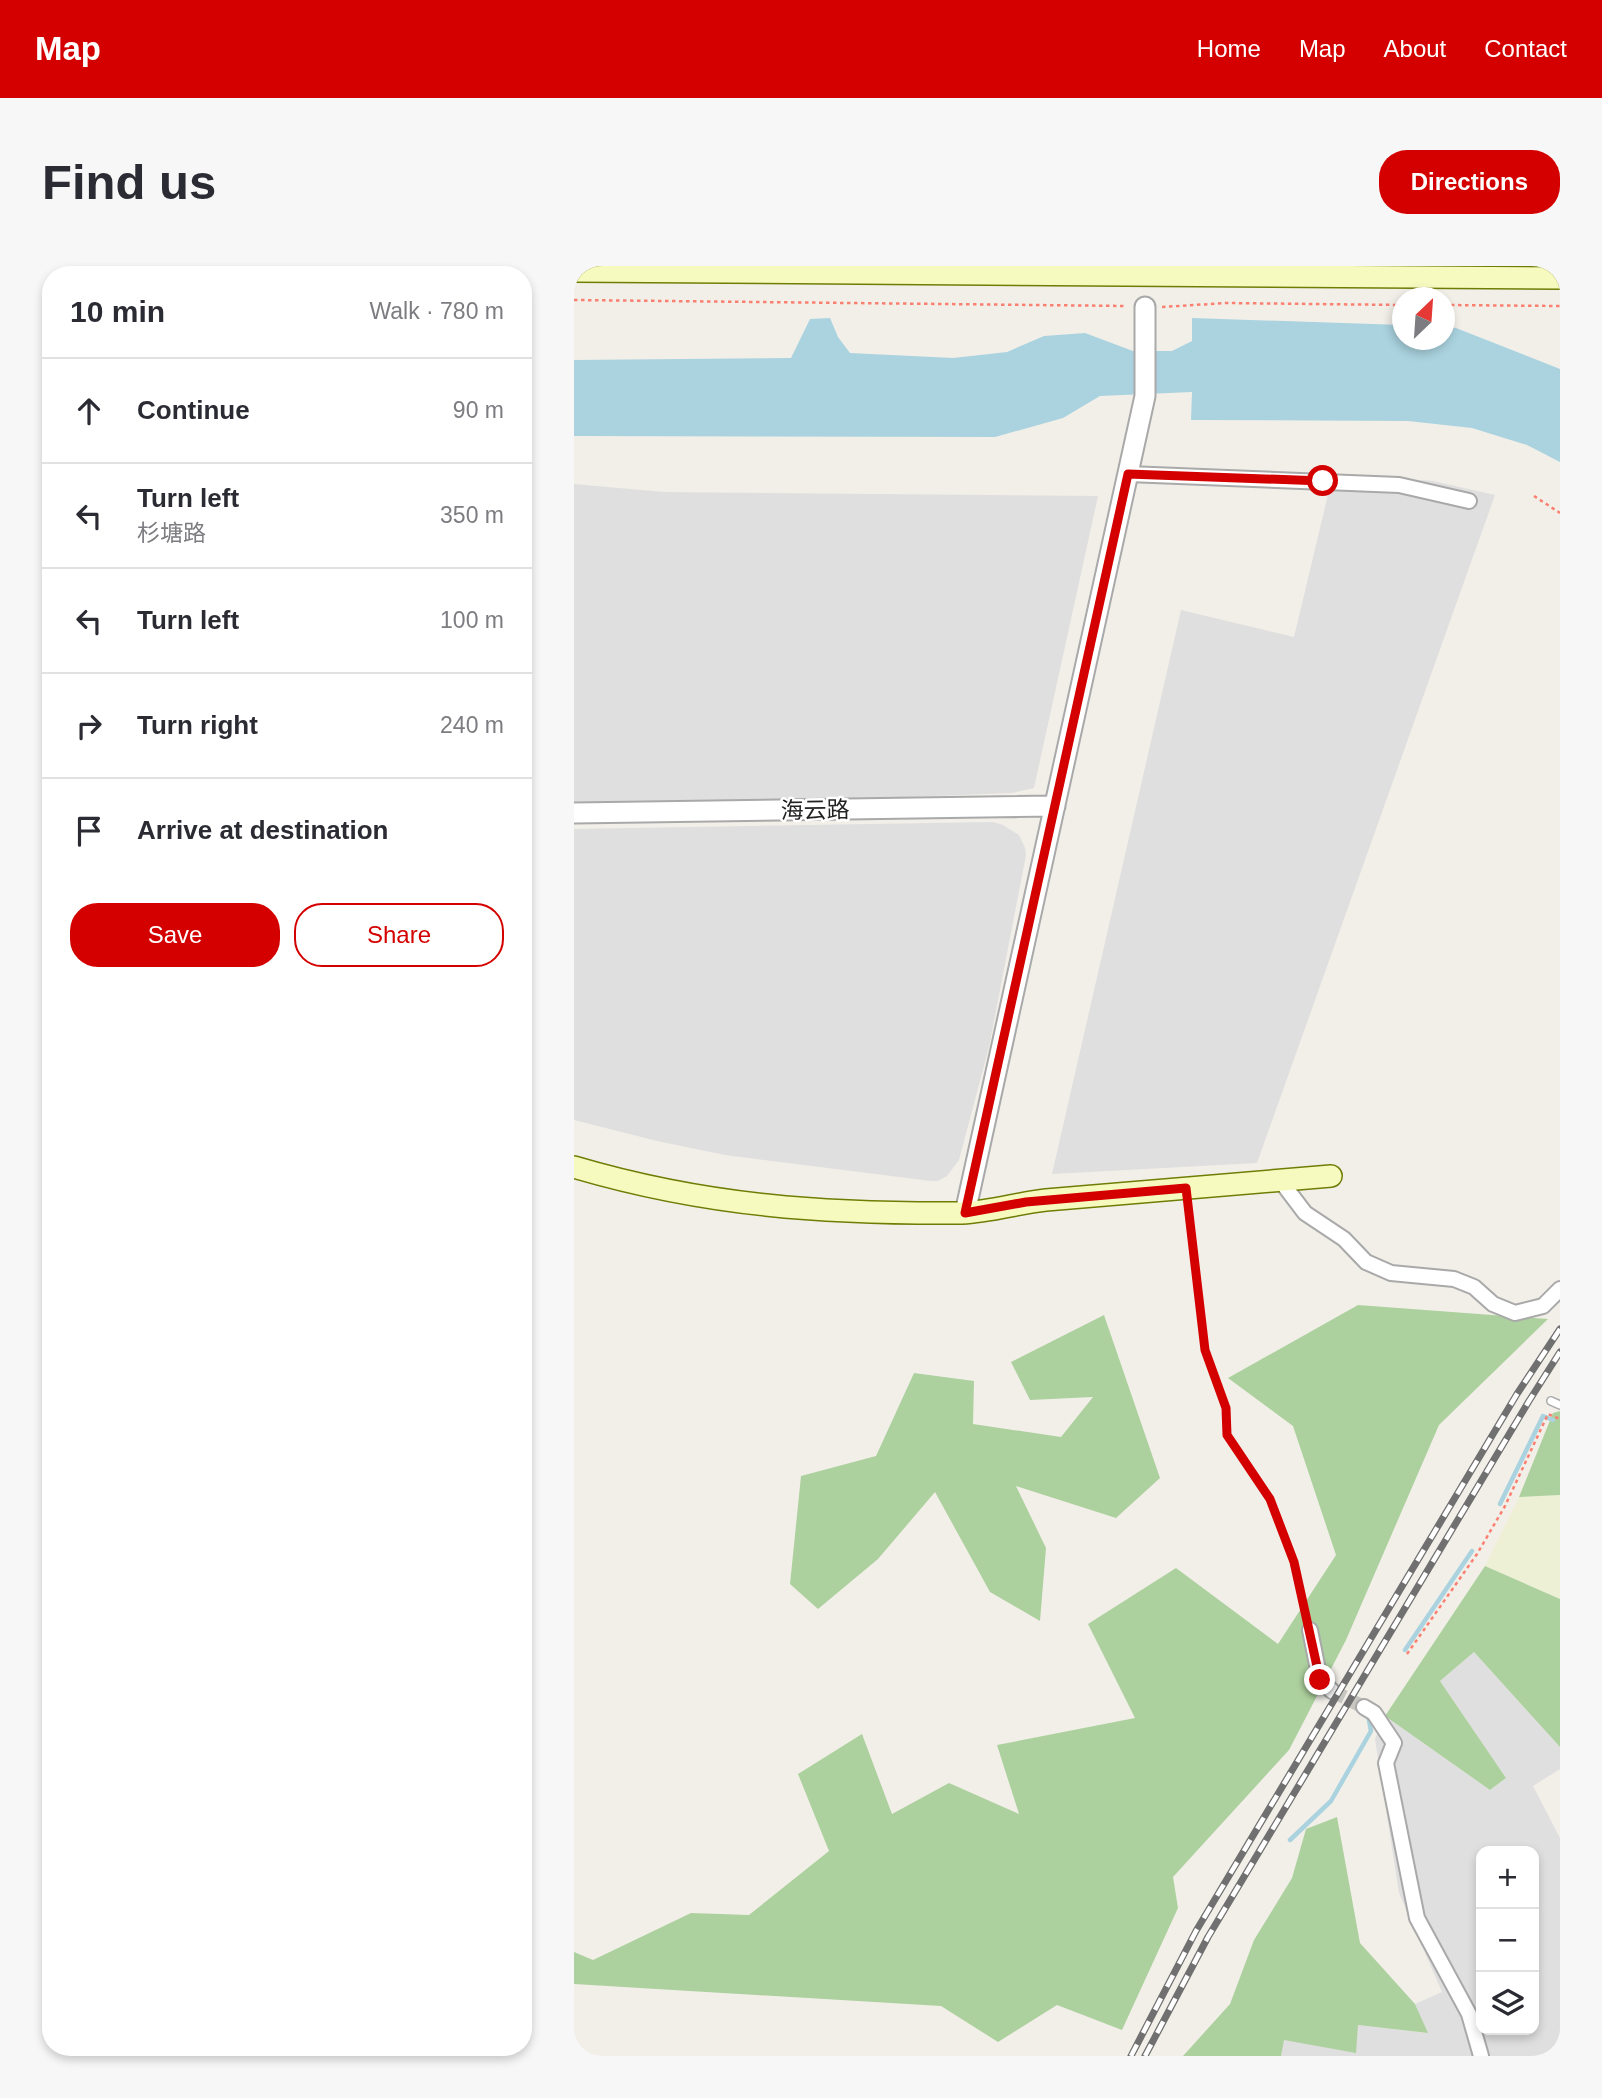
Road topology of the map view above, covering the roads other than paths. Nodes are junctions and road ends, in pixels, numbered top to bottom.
1 (1184, 270) edge
2 (574, 271) edge
3 (1560, 278) edge
4 (1144, 307) road end
5 (1128, 474) junction
6 (1469, 501) dead end
7 (1055, 806) junction
8 (574, 813) edge
9 (574, 1167) edge
10 (1331, 1176) dead end
11 (1280, 1180) junction
12 (965, 1213) junction
13 (1560, 1289) edge
14 (1551, 1401) dead end
15 (1560, 1405) edge
16 (1310, 1630) road end
17 (1332, 1691) tunnel mouth
18 (1364, 1707) tunnel mouth
19 (1481, 2056) edge

1 - 2 main road
1 - 3 main road
4 - 5 street
5 - 6 street
5 - 7 street
7 - 8 street, 海云路
7 - 12 street
9 - 12 main road
10 - 11 main road
11 - 12 main road
11 - 13 street
14 - 15 lane
16 - 17 street
18 - 19 street

